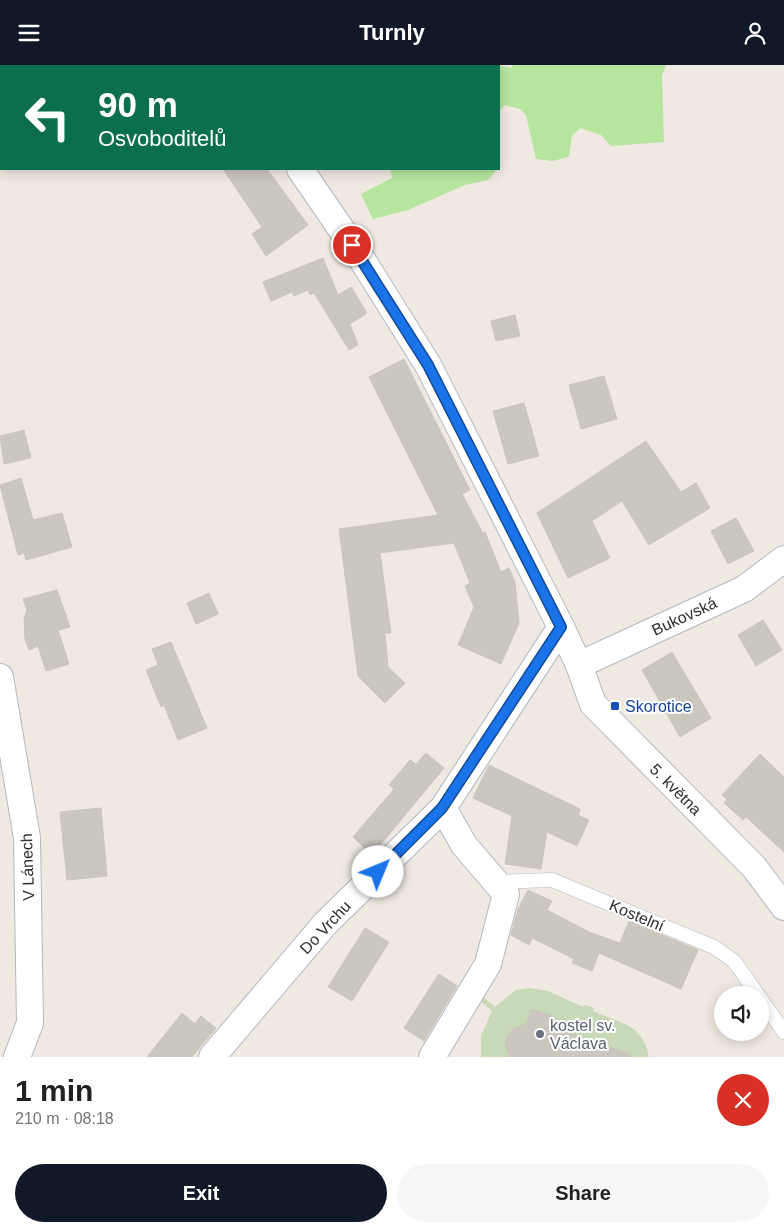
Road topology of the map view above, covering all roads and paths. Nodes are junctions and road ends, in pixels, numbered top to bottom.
1 (301, 170) edge
2 (784, 559) edge
3 (561, 627) junction
4 (579, 665) junction
5 (0, 677) edge
6 (442, 808) junction
7 (495, 882) junction
8 (784, 907) edge
9 (752, 986) edge
10 (769, 1011) edge
11 (784, 1032) edge
12 (17, 1057) edge
13 (212, 1057) edge
14 (432, 1057) edge

1 - 3 street, 5. května
2 - 4 street, Bukovská
3 - 4 street, 5. května
3 - 6 street, Do Vrchu
4 - 8 street, 5. května
5 - 12 street, V Lánech
6 - 7 street
6 - 13 street, Do Vrchu
7 - 9 lane, Kostelní
7 - 14 street
10 - 11 lane

